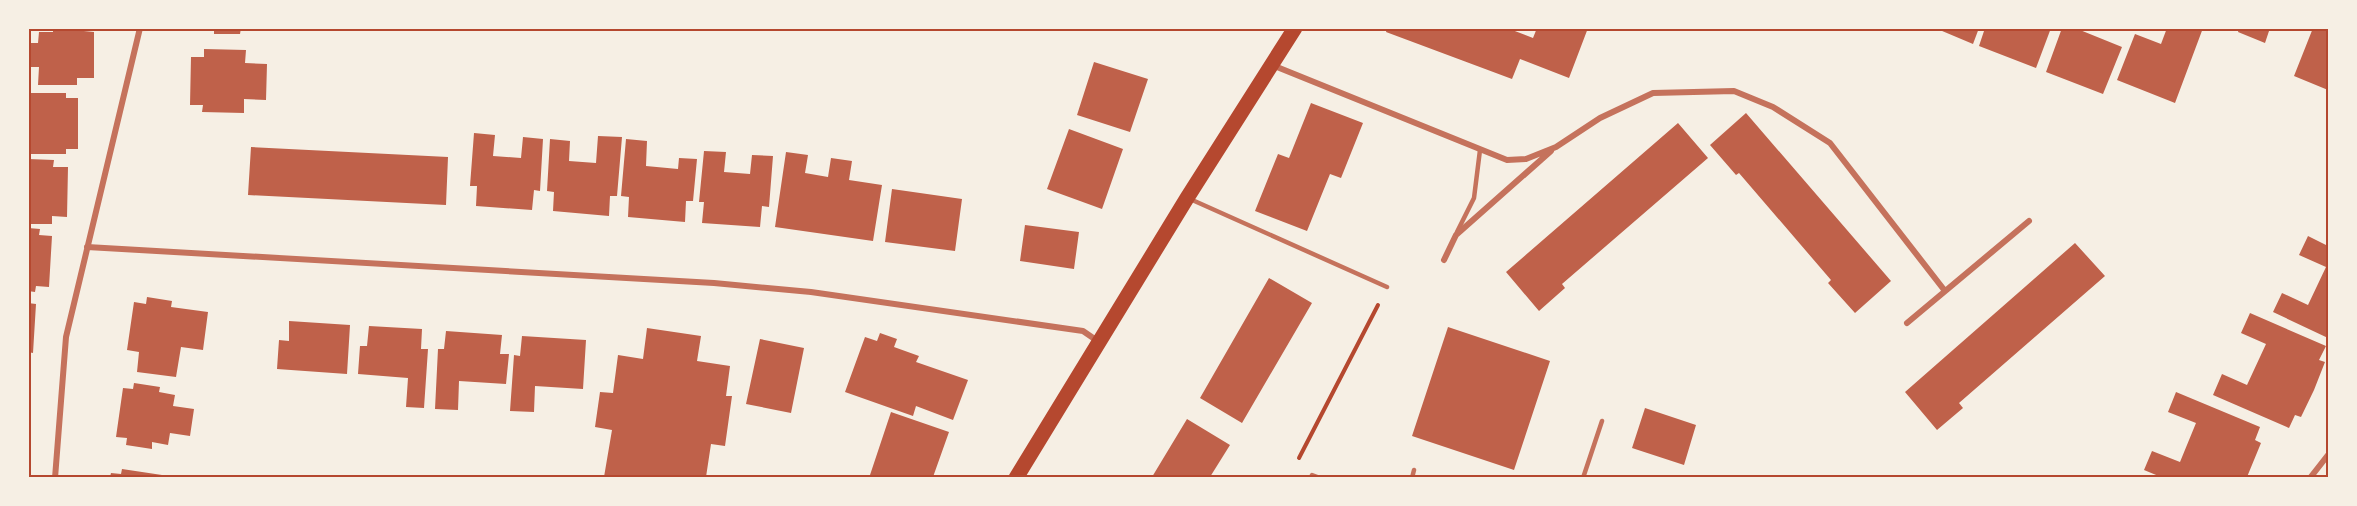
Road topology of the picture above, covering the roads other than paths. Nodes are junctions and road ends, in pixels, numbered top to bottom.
1 (140, 28) edge
2 (1295, 28) edge
3 (1270, 65) junction
4 (1556, 147) junction
5 (1480, 150) junction
6 (1186, 198) junction
7 (2029, 221) dead end
8 (1456, 235) junction
9 (87, 248) junction
10 (1444, 260) dead end
11 (1387, 287) road end
12 (1945, 291) junction
13 (1907, 323) dead end
14 (1100, 343) junction
15 (1602, 421) dead end
16 (2328, 455) edge
17 (1414, 471) dead end
18 (1312, 475) dead end
19 (55, 477) edge
20 (1017, 477) edge
21 (1320, 477) edge
22 (1412, 477) edge
23 (1583, 477) edge
24 (2310, 477) edge

1 - 9 street
2 - 3 main road
3 - 5 street
3 - 6 main road
4 - 5 street
4 - 8 street
4 - 12 street
5 - 8 lane
6 - 11 lane
6 - 14 main road
7 - 12 street
8 - 10 street
9 - 14 street
9 - 19 street
12 - 13 street
14 - 20 main road
15 - 23 lane
16 - 24 street
17 - 22 lane
18 - 21 lane

